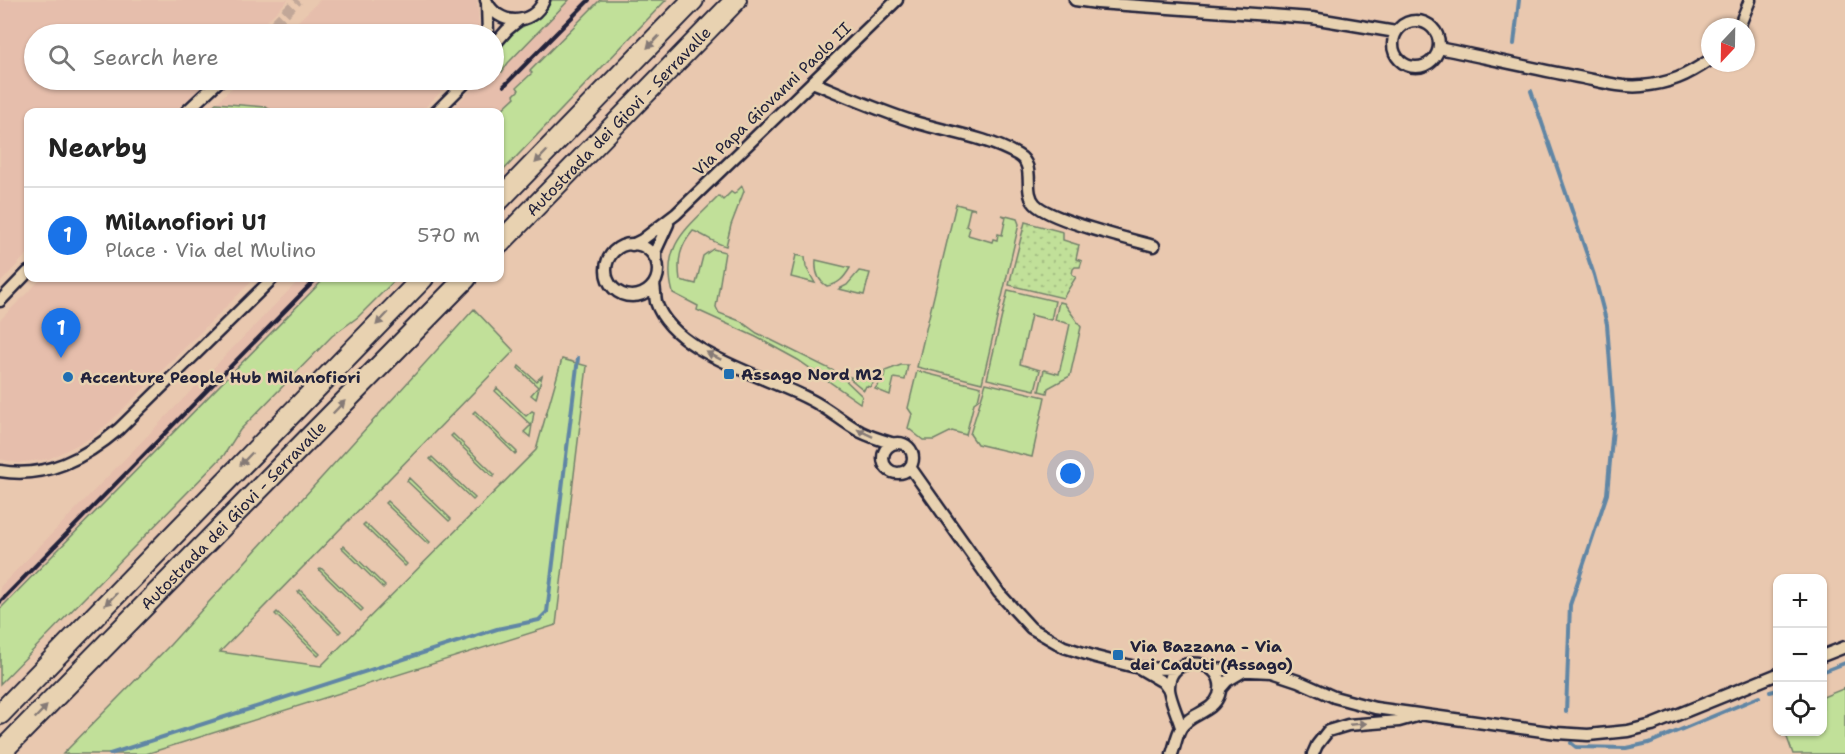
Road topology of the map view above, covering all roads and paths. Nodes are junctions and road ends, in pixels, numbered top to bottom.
1 (544, 0) edge
2 (693, 0) edge
3 (736, 0) edge
4 (897, 0) edge
5 (1075, 0) edge
6 (1750, 0) edge
7 (487, 2) edge
8 (1743, 18) edge
9 (519, 20) junction
10 (489, 24) edge
11 (1396, 32) junction
12 (504, 33) edge
13 (1439, 48) junction
14 (1701, 66) edge
15 (812, 82) junction
16 (209, 90) edge
17 (458, 90) edge
18 (190, 108) edge
19 (440, 108) edge
20 (504, 195) edge
21 (669, 221) junction
22 (504, 239) edge
23 (632, 245) junction
24 (1154, 246) dead end
25 (656, 260) junction
26 (24, 276) edge
27 (269, 282) edge
28 (419, 282) edge
29 (462, 282) edge
30 (654, 284) junction
31 (0, 301) edge
32 (891, 443) junction
33 (910, 467) junction
34 (0, 471) edge
35 (1845, 647) edge
36 (1827, 654) edge
37 (1139, 668) junction
38 (1176, 669) junction
39 (1212, 669) junction
40 (1244, 671) junction
41 (1773, 676) edge
42 (1168, 689) junction
43 (1220, 689) junction
44 (1174, 704) junction
45 (1199, 713) junction
46 (0, 714) edge
47 (1423, 715) junction
48 (1181, 727) junction
49 (0, 753) edge
50 (1172, 754) edge
51 (1313, 754) edge

1 - 9 street
2 -> 20 highway, Autostrada dei Giovi - Serravalle
3 - 22 highway, Autostrada dei Giovi - Serravalle
4 - 15 street, Via Papa Giovanni Paolo II
5 - 11 street
6 - 8 street
7 - 9 street
7 - 10 street
9 - 12 street
11 - 13 street
11 - 13 street
13 - 14 street
15 - 21 street, Via Papa Giovanni Paolo II
15 - 24 street
16 - 18 street
17 - 19 street
21 - 23 street, Via Papa Giovanni Paolo II
21 - 25 street, Via Papa Giovanni Paolo II
23 - 25 street
23 - 30 street
25 - 30 street
26 - 31 street
27 - 34 street
28 -> 46 highway, Autostrada dei Giovi - Serravalle
49 -> 29 highway, Autostrada dei Giovi - Serravalle
32 -> 30 street
32 - 33 street
32 - 33 street
33 - 37 street
35 - 36 street
37 - 38 street
37 - 42 street
38 - 39 street
38 - 42 street
39 - 40 street
39 - 43 street
40 - 43 street
40 - 47 street
41 - 47 street
42 - 44 street
43 - 45 street
44 - 45 street
44 - 48 street
45 - 48 street
51 -> 47 street
48 - 50 street

